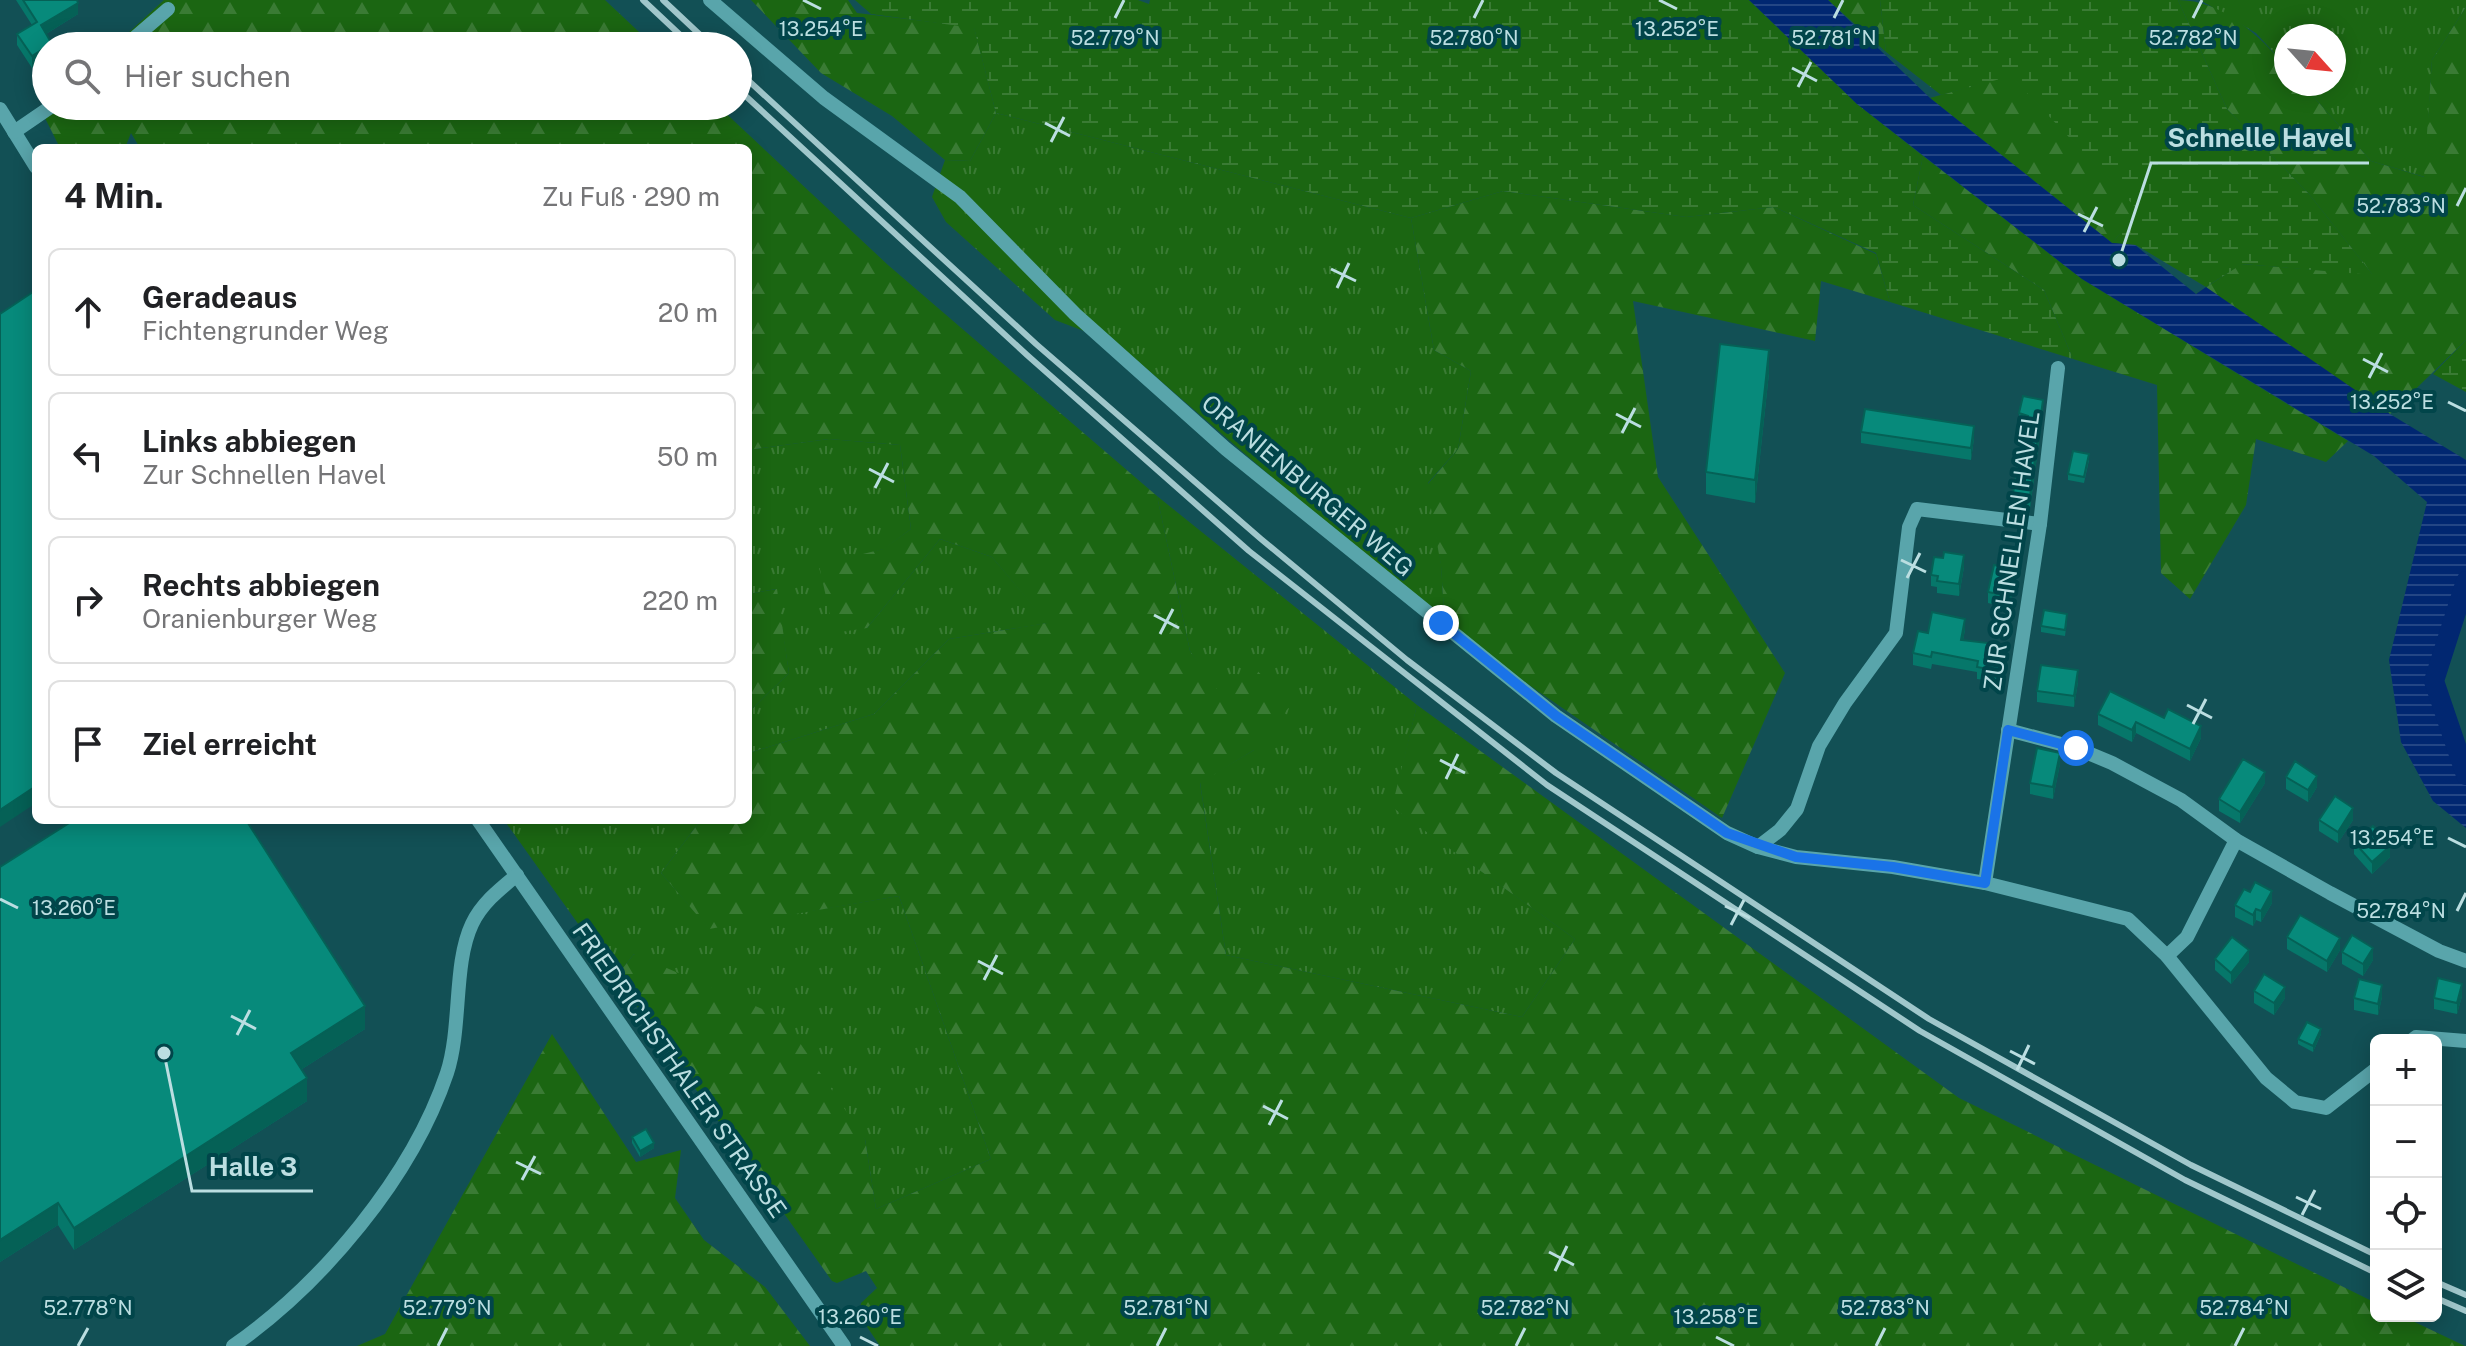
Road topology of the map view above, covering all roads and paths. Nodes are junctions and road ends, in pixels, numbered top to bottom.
1 (710, 0) edge
2 (168, 9) dead end
3 (141, 32) edge
4 (747, 32) edge
5 (752, 36) edge
6 (0, 109) edge
7 (32, 120) edge
8 (14, 132) junction
9 (32, 161) edge
10 (2058, 368) dead end
11 (2040, 524) junction
12 (2008, 730) junction
13 (481, 824) edge
14 (2236, 840) junction
15 (1758, 847) junction
16 (517, 875) junction
17 (1985, 883) junction
18 (2167, 956) junction
19 (2466, 961) edge
20 (2442, 1039) edge
21 (2466, 1041) edge
22 (2370, 1074) edge
23 (233, 1346) edge
24 (844, 1346) edge

1 - 4 street, ORANIENBURGER WEG
2 - 3 street
5 - 15 street, ORANIENBURGER WEG
6 - 8 street
7 - 8 street
8 - 9 street
10 - 11 street, ZUR SCHNELLEN HAVEL
11 - 12 street, ZUR SCHNELLEN HAVEL
11 - 15 street
12 - 14 street
12 - 17 street, ZUR SCHNELLEN HAVEL
13 - 16 street, FRIEDRICHSTHALER STRASSE
14 - 18 street
14 - 19 street
15 - 17 street, ORANIENBURGER WEG
16 - 23 street
16 - 24 street, FRIEDRICHSTHALER STRASSE
17 - 18 street, ORANIENBURGER WEG
18 - 22 street, ORANIENBURGER WEG
20 - 21 street

